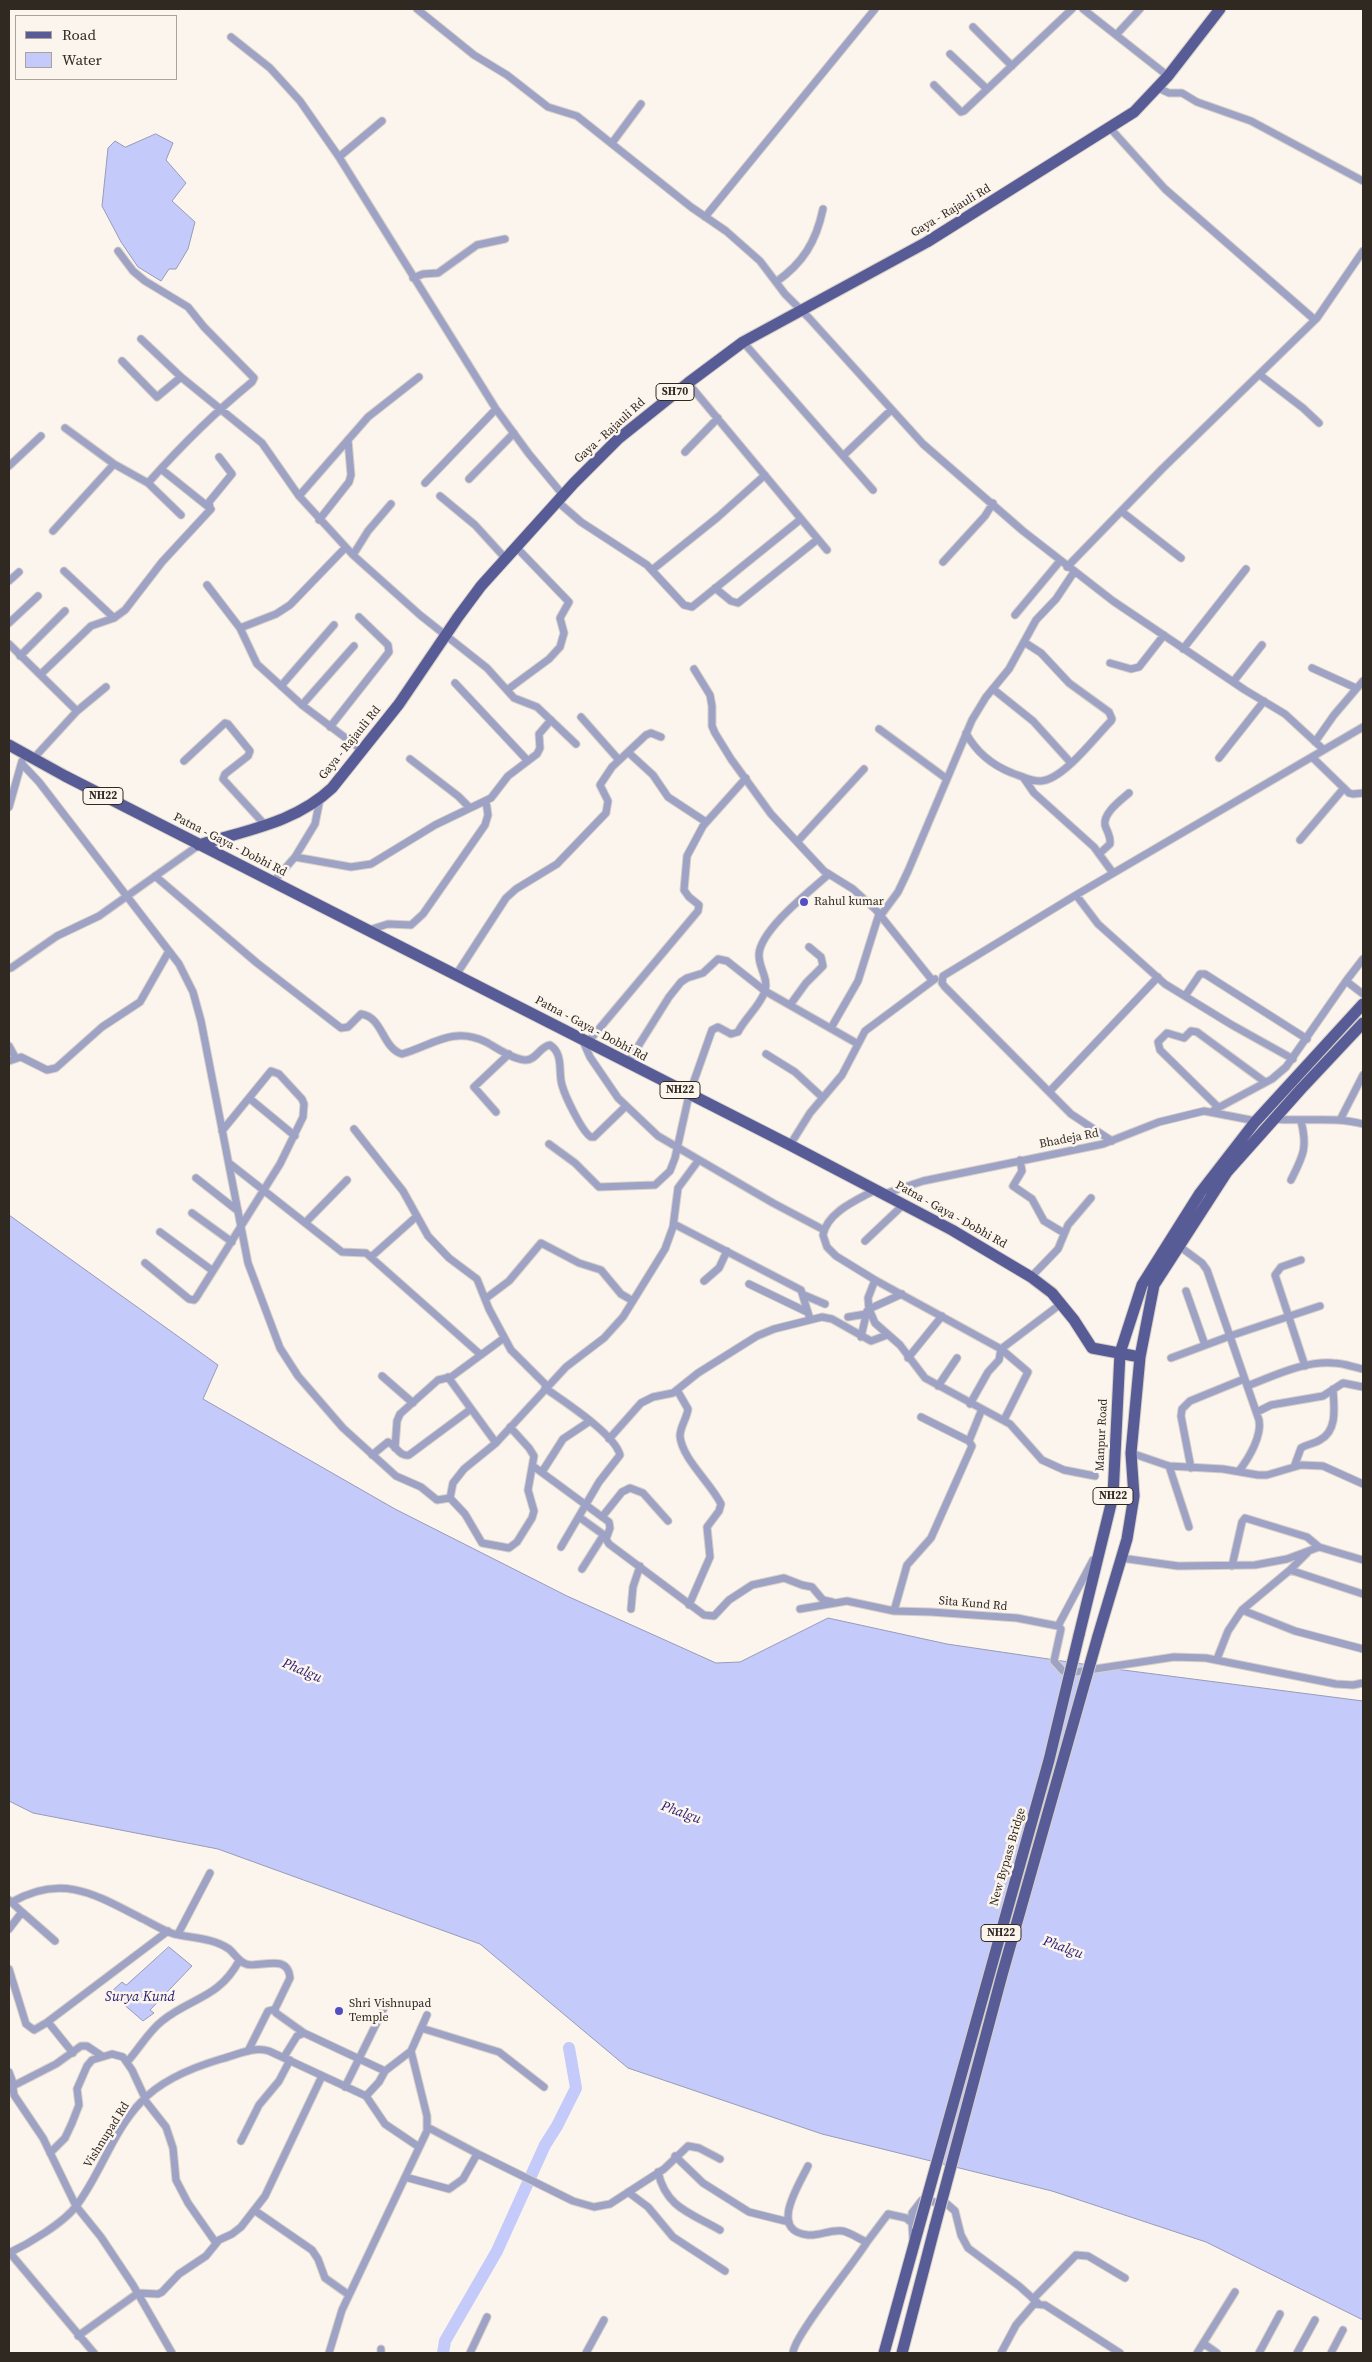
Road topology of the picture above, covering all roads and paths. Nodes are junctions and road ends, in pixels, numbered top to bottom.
1 (417, 9) edge
2 (875, 9) edge
3 (1072, 9) edge
4 (1083, 9) edge
5 (1140, 9) edge
6 (1220, 9) edge
7 (973, 27) dead end
8 (1116, 35) junction
9 (231, 37) dead end
10 (950, 54) dead end
11 (1012, 66) junction
12 (1168, 76) junction
13 (934, 85) dead end
14 (1158, 88) junction
15 (987, 89) junction
16 (641, 104) dead end
17 (382, 121) dead end
18 (1110, 128) junction
19 (612, 143) junction
20 (339, 157) junction
21 (1363, 181) edge
22 (823, 209) dead end
23 (706, 217) junction
24 (505, 239) dead end
25 (118, 251) dead end
26 (1363, 251) edge
27 (413, 278) junction
28 (776, 282) junction
29 (800, 310) junction
30 (1315, 320) junction
31 (141, 339) dead end
32 (743, 342) junction
33 (122, 361) dead end
34 (1260, 374) junction
35 (181, 377) junction
36 (419, 377) dead end
37 (688, 383) junction
38 (220, 408) junction
39 (496, 409) junction
40 (891, 410) junction
41 (718, 418) junction
42 (1319, 423) dead end
43 (65, 428) dead end
44 (514, 433) junction
45 (41, 436) dead end
46 (348, 440) junction
47 (685, 452) dead end
48 (843, 456) junction
49 (219, 457) dead end
50 (114, 464) junction
51 (9, 466) edge
52 (160, 469) junction
53 (764, 475) junction
54 (469, 479) dead end
55 (148, 483) junction
56 (425, 483) dead end
57 (873, 490) dead end
58 (299, 496) junction
59 (440, 496) dead end
60 (560, 498) junction
61 (993, 503) junction
62 (390, 504) dead end
63 (210, 508) junction
64 (1121, 511) junction
65 (181, 515) dead end
66 (801, 519) junction
67 (320, 520) junction
68 (53, 531) dead end
69 (818, 539) junction
70 (516, 547) junction
71 (345, 548) junction
72 (827, 550) dead end
73 (353, 555) junction
74 (1181, 558) dead end
75 (506, 559) junction
76 (1060, 561) junction
77 (943, 562) dead end
78 (1067, 567) junction
79 (1246, 569) dead end
80 (64, 570) dead end
81 (652, 570) junction
82 (19, 572) dead end
83 (1074, 572) junction
84 (9, 581) edge
85 (208, 585) dead end
86 (716, 588) junction
87 (38, 596) dead end
88 (65, 611) dead end
89 (1015, 615) dead end
90 (359, 617) dead end
91 (114, 618) junction
92 (9, 623) edge
93 (334, 625) dead end
94 (240, 628) junction
95 (446, 635) junction
96 (1164, 635) junction
97 (1024, 642) junction
98 (9, 644) edge
99 (1262, 645) dead end
100 (354, 646) dead end
101 (1183, 648) junction
102 (20, 656) junction
103 (1110, 663) dead end
104 (1312, 668) dead end
105 (694, 669) dead end
106 (41, 674) junction
107 (1363, 681) edge
108 (1234, 682) junction
109 (455, 683) dead end
110 (281, 686) junction
111 (106, 687) dead end
112 (1356, 688) junction
113 (993, 689) junction
114 (507, 690) junction
115 (1264, 701) junction
116 (302, 705) junction
117 (77, 711) junction
118 (581, 717) dead end
119 (551, 720) junction
120 (330, 727) junction
121 (1363, 727) edge
122 (879, 729) dead end
123 (966, 733) junction
124 (662, 737) dead end
125 (1316, 742) junction
126 (576, 744) dead end
127 (9, 745) edge
128 (1324, 750) junction
129 (363, 751) junction
130 (629, 752) junction
131 (1312, 757) junction
132 (1219, 758) dead end
133 (26, 759) junction
134 (410, 759) dead end
135 (619, 760) junction
136 (184, 761) dead end
137 (528, 761) junction
138 (1071, 763) junction
139 (864, 768) dead end
140 (1024, 777) junction
141 (746, 778) junction
142 (947, 779) junction
143 (1344, 788) junction
144 (1129, 793) dead end
145 (1363, 793) edge
146 (320, 799) junction
147 (486, 801) junction
148 (9, 807) edge
149 (470, 808) junction
150 (706, 822) junction
151 (266, 826) junction
152 (1300, 840) dead end
153 (797, 842) junction
154 (199, 845) junction
155 (1099, 854) junction
156 (295, 857) junction
157 (1113, 873) junction
158 (829, 874) junction
159 (155, 876) junction
160 (273, 882) junction
161 (1076, 895) junction
162 (127, 896) junction
163 (880, 915) junction
164 (369, 930) junction
165 (808, 947) dead end
166 (169, 951) junction
167 (1363, 959) edge
168 (11, 968) dead end
169 (456, 975) junction
170 (942, 976) junction
171 (1158, 978) junction
172 (932, 980) junction
173 (1346, 981) junction
174 (765, 991) junction
175 (1363, 994) edge
176 (1185, 996) junction
177 (1363, 1004) edge
178 (790, 1005) junction
179 (1363, 1023) edge
180 (831, 1028) junction
181 (1308, 1039) junction
182 (585, 1040) junction
183 (858, 1044) junction
184 (9, 1046) edge
185 (510, 1054) junction
186 (766, 1054) dead end
187 (12, 1059) edge
188 (1293, 1059) junction
189 (627, 1064) junction
190 (1363, 1075) edge
191 (1265, 1082) junction
192 (1050, 1092) junction
193 (689, 1094) junction
194 (249, 1098) junction
195 (822, 1098) junction
196 (626, 1106) junction
197 (1215, 1109) junction
198 (496, 1112) dead end
199 (1273, 1119) junction
200 (1340, 1120) junction
201 (1256, 1121) junction
202 (1301, 1121) junction
203 (1363, 1124) edge
204 (354, 1129) dead end
205 (222, 1131) junction
206 (295, 1136) junction
207 (1112, 1141) junction
208 (550, 1144) dead end
209 (790, 1145) junction
210 (678, 1148) junction
211 (1020, 1160) junction
212 (698, 1161) junction
213 (229, 1163) junction
214 (196, 1178) dead end
215 (346, 1180) dead end
216 (1291, 1180) dead end
217 (264, 1191) junction
218 (879, 1192) junction
219 (1091, 1198) dead end
220 (903, 1205) junction
221 (238, 1211) junction
222 (192, 1213) dead end
223 (417, 1216) junction
224 (305, 1223) junction
225 (674, 1224) junction
226 (241, 1228) junction
227 (824, 1230) junction
228 (160, 1232) dead end
229 (1064, 1233) junction
230 (865, 1241) dead end
231 (232, 1242) junction
232 (1178, 1246) junction
233 (727, 1251) junction
234 (371, 1257) junction
235 (1301, 1260) dead end
236 (145, 1263) dead end
237 (213, 1272) junction
238 (1031, 1277) junction
239 (875, 1280) junction
240 (704, 1281) dead end
241 (749, 1284) dead end
242 (1186, 1292) dead end
243 (902, 1294) junction
244 (804, 1296) junction
245 (485, 1299) junction
246 (633, 1301) junction
247 (1062, 1303) junction
248 (825, 1304) dead end
249 (1320, 1306) dead end
250 (868, 1309) junction
251 (808, 1315) junction
252 (942, 1316) junction
253 (848, 1317) dead end
254 (1288, 1317) junction
255 (887, 1335) junction
256 (1230, 1336) junction
257 (861, 1337) junction
258 (504, 1338) junction
259 (1206, 1345) junction
260 (1002, 1349) junction
261 (1120, 1354) junction
262 (481, 1355) junction
263 (1140, 1357) junction
264 (908, 1358) junction
265 (957, 1358) dead end
266 (1171, 1358) dead end
267 (1305, 1366) junction
268 (1363, 1369) edge
269 (382, 1376) dead end
270 (448, 1377) junction
271 (1246, 1382) junction
272 (938, 1386) junction
273 (1363, 1386) edge
274 (546, 1387) junction
275 (677, 1390) junction
276 (1333, 1390) junction
277 (413, 1403) junction
278 (970, 1404) junction
279 (471, 1409) junction
280 (982, 1409) junction
281 (1257, 1412) junction
282 (920, 1417) dead end
283 (1004, 1420) junction
284 (590, 1421) junction
285 (510, 1427) junction
286 (609, 1439) junction
287 (969, 1441) junction
288 (496, 1443) junction
289 (395, 1448) junction
290 (1131, 1453) junction
291 (372, 1455) junction
292 (533, 1466) junction
293 (1169, 1466) junction
294 (1294, 1467) junction
295 (1191, 1468) junction
296 (1239, 1471) junction
297 (542, 1472) junction
298 (1095, 1476) dead end
299 (1363, 1481) edge
300 (450, 1498) junction
301 (586, 1505) junction
302 (579, 1517) junction
303 (602, 1517) junction
304 (668, 1521) dead end
305 (1189, 1527) dead end
306 (605, 1535) junction
307 (561, 1547) dead end
308 (1319, 1547) junction
309 (1100, 1549) junction
310 (1311, 1549) junction
311 (1121, 1558) junction
312 (1363, 1560) edge
313 (640, 1566) junction
314 (1232, 1566) junction
315 (582, 1569) dead end
316 (1290, 1570) junction
317 (1363, 1594) edge
318 (832, 1602) junction
319 (689, 1604) junction
320 (631, 1609) dead end
321 (800, 1610) dead end
322 (1242, 1610) junction
323 (894, 1611) junction
324 (1058, 1626) junction
325 (1079, 1635) joint
326 (1363, 1648) edge
327 (1216, 1659) junction
328 (1363, 1683) edge
329 (210, 1873) dead end
330 (10, 1901) edge
331 (22, 1912) junction
332 (9, 1929) edge
333 (168, 1931) junction
334 (178, 1934) junction
335 (55, 1941) dead end
336 (239, 1961) junction
337 (9, 1969) edge
338 (385, 2006) dead end
339 (275, 2009) junction
340 (427, 2015) dead end
341 (48, 2022) junction
342 (421, 2028) junction
343 (304, 2033) junction
344 (248, 2051) junction
345 (411, 2051) junction
346 (73, 2052) junction
347 (102, 2056) junction
348 (287, 2059) junction
349 (357, 2060) junction
350 (127, 2062) junction
351 (385, 2071) junction
352 (9, 2072) edge
353 (322, 2076) junction
354 (345, 2087) junction
355 (544, 2087) dead end
356 (11, 2088) edge
357 (366, 2096) junction
358 (144, 2099) junction
359 (432, 2129) dead end
360 (241, 2141) dead end
361 (419, 2147) junction
362 (50, 2153) junction
363 (480, 2155) junction
364 (675, 2156) junction
365 (720, 2159) dead end
366 (808, 2166) dead end
367 (658, 2172) junction
368 (405, 2177) junction
369 (628, 2192) junction
370 (76, 2206) junction
371 (254, 2210) junction
372 (789, 2222) junction
373 (915, 2226) junction
374 (720, 2230) dead end
375 (868, 2242) junction
376 (216, 2243) junction
377 (9, 2253) edge
378 (725, 2271) dead end
379 (1125, 2278) dead end
380 (1235, 2292) dead end
381 (138, 2293) junction
382 (349, 2295) junction
383 (1035, 2301) junction
384 (1280, 2314) dead end
385 (487, 2318) dead end
386 (604, 2320) dead end
387 (1315, 2320) dead end
388 (1343, 2330) dead end
389 (78, 2336) junction
390 (1203, 2343) junction
391 (94, 2353) edge
392 (172, 2353) edge
393 (329, 2353) edge
394 (470, 2353) edge
395 (586, 2353) edge
396 (793, 2353) edge
397 (884, 2353) edge
398 (902, 2353) edge
399 (1001, 2353) edge
400 (1120, 2353) edge
401 (1197, 2353) edge
402 (1217, 2353) edge
403 (1259, 2353) edge
404 (1297, 2353) edge
405 (1331, 2353) edge

1 - 19 street
2 - 23 street
3 - 11 street
4 - 8 street
5 - 8 street
6 - 12 main road, Gaya - Rajauli Rd / SH70
7 - 11 street
8 - 12 street
9 - 20 street
10 - 15 street
11 - 15 street
12 - 14 main road, Gaya - Rajauli Rd / SH70
13 - 15 street
14 - 18 main road, Gaya - Rajauli Rd / SH70
14 - 21 street
16 - 19 street
17 - 20 street
18 - 29 main road, Gaya - Rajauli Rd / SH70
18 - 30 street
19 - 23 street
20 - 27 street
22 - 28 street
23 - 28 street
24 - 27 street
25 - 38 street
26 - 30 street
27 - 39 street
28 - 29 street
29 - 32 main road, Gaya - Rajauli Rd / SH70
29 - 40 street
30 - 34 street
31 - 35 street
32 - 37 main road, Gaya - Rajauli Rd / SH70
32 - 48 street
33 - 35 street
34 - 42 street
34 - 64 street
35 - 38 street
36 - 46 street
37 - 41 street
37 - 60 main road, Gaya - Rajauli Rd / SH70
38 - 52 street
38 - 58 street
39 - 44 street
39 - 56 street
40 - 48 street
40 - 61 street
41 - 47 street
41 - 53 street
43 - 50 street
44 - 54 street
44 - 60 street
45 - 51 street
46 - 58 street
46 - 67 street
48 - 57 street
49 - 63 street
50 - 55 street
50 - 68 street
52 - 55 street
52 - 63 street
53 - 66 street
53 - 81 street
55 - 65 street
58 - 67 street
59 - 75 street
60 - 70 main road, Gaya - Rajauli Rd / SH70
60 - 81 street
61 - 76 street
61 - 77 street
62 - 73 street
63 - 91 street
64 - 74 street
64 - 78 street
66 - 69 street
66 - 86 street
67 - 71 street
69 - 72 street
69 - 86 street
70 - 75 main road, Gaya - Rajauli Rd / SH70
70 - 114 street
71 - 73 street
71 - 94 street
73 - 95 street
75 - 95 main road, Gaya - Rajauli Rd / SH70
76 - 78 street
76 - 89 street
78 - 83 street
79 - 101 street
80 - 91 street
81 - 86 street
82 - 84 street
83 - 96 street
83 - 97 street
85 - 94 street
87 - 92 street
88 - 102 street
90 - 120 street
91 - 106 street
93 - 110 street
94 - 110 street
95 - 114 street
95 - 129 main road, Gaya - Rajauli Rd / SH70
96 - 101 street
96 - 103 street
97 - 113 street
97 - 138 street
98 - 102 street
99 - 108 street
100 - 116 street
101 - 108 street
102 - 106 street
104 - 112 street
105 - 141 street
106 - 117 street
107 - 112 street
108 - 115 street
109 - 137 street
110 - 116 street
111 - 117 street
112 - 125 street
113 - 123 street
113 - 138 street
114 - 119 street
115 - 125 street
115 - 132 street
116 - 120 street
117 - 133 street
118 - 135 street
119 - 126 street
119 - 137 street
120 - 129 street
121 - 128 street
122 - 142 street
123 - 140 street
123 - 142 street
124 - 130 street
125 - 128 street
127 - 133 main road, Patna - Gaya - Dobhi Rd / NH22
128 - 131 street
129 - 146 main road, Gaya - Rajauli Rd / SH70
130 - 135 street
130 - 150 street
131 - 143 street
131 - 157 street
133 - 148 street
133 - 154 main road, Patna - Gaya - Dobhi Rd / NH22
133 - 162 street
134 - 149 street
135 - 169 street
136 - 151 street
137 - 147 street
138 - 140 street
139 - 153 street
140 - 155 street
141 - 150 street
141 - 153 street
142 - 163 street
143 - 145 street
143 - 152 street
144 - 155 street
146 - 151 main road, Gaya - Rajauli Rd / SH70
146 - 156 street
147 - 149 street
147 - 164 street
149 - 156 street
150 - 182 street
151 - 154 main road, Gaya - Rajauli Rd / SH70
153 - 158 street
154 - 159 street
154 - 160 main road, Patna - Gaya - Dobhi Rd / NH22
155 - 157 street
156 - 160 street
157 - 161 street
158 - 163 street
158 - 174 street
159 - 162 street
159 - 185 street
160 - 164 main road, Patna - Gaya - Dobhi Rd / NH22
161 - 170 street
161 - 171 street
162 - 166 street
162 - 168 street
163 - 172 street
163 - 180 street
164 - 169 main road, Patna - Gaya - Dobhi Rd / NH22
165 - 178 street
166 - 187 street
166 - 205 street
167 - 173 street
169 - 182 main road, Patna - Gaya - Dobhi Rd / NH22
170 - 172 street
170 - 192 street
171 - 176 street
171 - 192 street
172 - 183 street
173 - 175 street
173 - 181 street
174 - 178 street
174 - 189 street
174 - 193 street
176 - 181 street
176 - 188 street
177 - 201 main road, Manpur Road
178 - 180 street
179 - 199 main road
180 - 183 street
181 - 188 street
182 - 189 main road, Patna - Gaya - Dobhi Rd / NH22
182 - 196 street
183 - 195 street
184 - 187 street
185 - 196 street
185 - 198 street
186 - 195 street
188 - 191 street
189 - 193 main road, Patna - Gaya - Dobhi Rd / NH22
190 - 200 street
191 - 197 street
191 - 197 street
192 - 207 street
193 - 209 main road, Patna - Gaya - Dobhi Rd / NH22
193 - 210 street
194 - 205 street
194 - 206 street
194 - 206 street
195 - 209 street
196 - 210 street
197 - 201 street, Bhadeja Rd
197 - 207 street, Bhadeja Rd
199 - 202 street
199 - 232 main road
200 - 202 street
200 - 203 street
201 - 261 main road, Manpur Road
202 - 216 street
204 - 223 street
205 - 213 street
206 - 217 street
207 - 211 street, Bhadeja Rd
208 - 210 street
209 - 218 main road, Patna - Gaya - Dobhi Rd / NH22
210 - 212 street
211 - 218 street, Bhadeja Rd
211 - 229 street
212 - 225 street
212 - 227 street
213 - 217 street
213 - 221 street
214 - 221 street
215 - 224 street
217 - 224 street
217 - 226 street
218 - 220 main road, Patna - Gaya - Dobhi Rd / NH22
218 - 227 street, Bhadeja Rd
219 - 229 street
220 - 230 street
220 - 238 main road, Patna - Gaya - Dobhi Rd / NH22
221 - 226 street
222 - 231 street
223 - 234 street
223 - 245 street
224 - 234 street
225 - 233 street
225 - 246 street
226 - 231 street
226 - 291 street
227 - 239 street
228 - 237 street
229 - 238 street
231 - 237 street
232 - 256 street
232 - 263 main road
233 - 240 street
233 - 244 street
234 - 262 street
235 - 254 street
236 - 237 street
238 - 247 main road, Patna - Gaya - Dobhi Rd / NH22
239 - 243 street
239 - 250 street
241 - 251 street
242 - 259 street
243 - 250 street
243 - 252 street
244 - 248 street
244 - 251 street
245 - 246 street
245 - 258 street
246 - 274 street
247 - 260 street
247 - 261 main road, Patna - Gaya - Dobhi Rd / NH22
249 - 254 street
250 - 253 street
250 - 255 street
250 - 257 street
251 - 257 street
251 - 275 street
252 - 260 street
252 - 264 street
254 - 256 street
254 - 267 street
255 - 257 street
255 - 264 street
256 - 259 street
256 - 271 street
258 - 262 street
258 - 274 street
259 - 266 street
260 - 278 street
260 - 283 street
261 - 263 main road, Patna - Gaya - Dobhi Rd / NH22
261 - 309 main road, Manpur Road / NH22
262 - 270 street
263 - 290 main road, NH22
264 - 272 street
265 - 272 street
267 - 268 street
267 - 271 street
269 - 277 street
270 - 277 street
270 - 279 street
271 - 281 street
271 - 295 street
272 - 278 street
273 - 276 street
274 - 284 street
274 - 285 street
275 - 286 street
275 - 319 street
276 - 281 street
276 - 294 street
277 - 289 street
278 - 280 street
279 - 288 street
279 - 289 street
280 - 283 street
280 - 287 street
281 - 296 street
282 - 287 street
283 - 298 street
284 - 286 street
284 - 297 street
285 - 288 street
285 - 292 street
286 - 301 street
287 - 323 street
288 - 300 street
289 - 291 street
290 - 293 street
290 - 311 main road, NH22
291 - 300 street
292 - 297 street
292 - 300 street
293 - 295 street
293 - 305 street
294 - 296 street
294 - 299 street
295 - 296 street
297 - 301 street
301 - 302 street
301 - 303 street
302 - 306 street
302 - 307 street
303 - 304 street
303 - 306 street
306 - 313 street
306 - 315 street
308 - 310 street
308 - 312 street
308 - 314 street
309 - 324 street
309 - 325 main road, Manpur Road / NH22
310 - 314 street
310 - 316 street
311 - 314 street
311 - 398 main road, NH22, bridge
313 - 319 street
313 - 320 street
316 - 317 street
316 - 322 street
318 - 319 street
318 - 321 street, Sita Kund Rd
318 - 323 street, Sita Kund Rd
322 - 326 street
322 - 327 street
323 - 324 street, Sita Kund Rd
324 - 327 street
325 - 373 main road, New Bypass Bridge / NH22, bridge
327 - 328 street
329 - 334 street
330 - 331 street
330 - 333 street
331 - 332 street
331 - 335 street
333 - 334 street
333 - 341 street
334 - 336 street
336 - 339 street
336 - 350 street
337 - 341 street
338 - 349 street
339 - 343 street
339 - 344 street
340 - 342 street
341 - 346 street
342 - 345 street
342 - 355 street
343 - 348 street
343 - 349 street
344 - 348 street, Vishnupad Rd
344 - 358 street, Vishnupad Rd
345 - 351 street
345 - 361 street
346 - 347 street
346 - 356 street
347 - 350 street
347 - 362 street
348 - 353 street, Vishnupad Rd
348 - 360 street
349 - 351 street
349 - 354 street
350 - 358 street
351 - 357 street
352 - 356 street
353 - 354 street, Vishnupad Rd
353 - 371 street
354 - 357 street, Vishnupad Rd
356 - 362 street
357 - 361 street
358 - 370 street, Vishnupad Rd
358 - 376 street
359 - 363 street
361 - 368 street
362 - 370 street
363 - 368 street
363 - 369 street
364 - 365 street
364 - 367 street
364 - 372 street
366 - 372 street
367 - 369 street
367 - 374 street
368 - 382 street
369 - 378 street
370 - 377 street, Vishnupad Rd
370 - 381 street
371 - 376 street
371 - 382 street
372 - 375 street
373 - 375 street
373 - 383 street
373 - 397 main road, New Bypass Bridge
375 - 396 street
376 - 381 street
377 - 389 street
379 - 383 street
380 - 390 street
381 - 389 street
381 - 392 street
382 - 393 street
383 - 399 street
383 - 400 street
384 - 403 street
385 - 394 street
386 - 395 street
387 - 404 street
388 - 405 street
389 - 391 street
390 - 401 street
390 - 402 street

